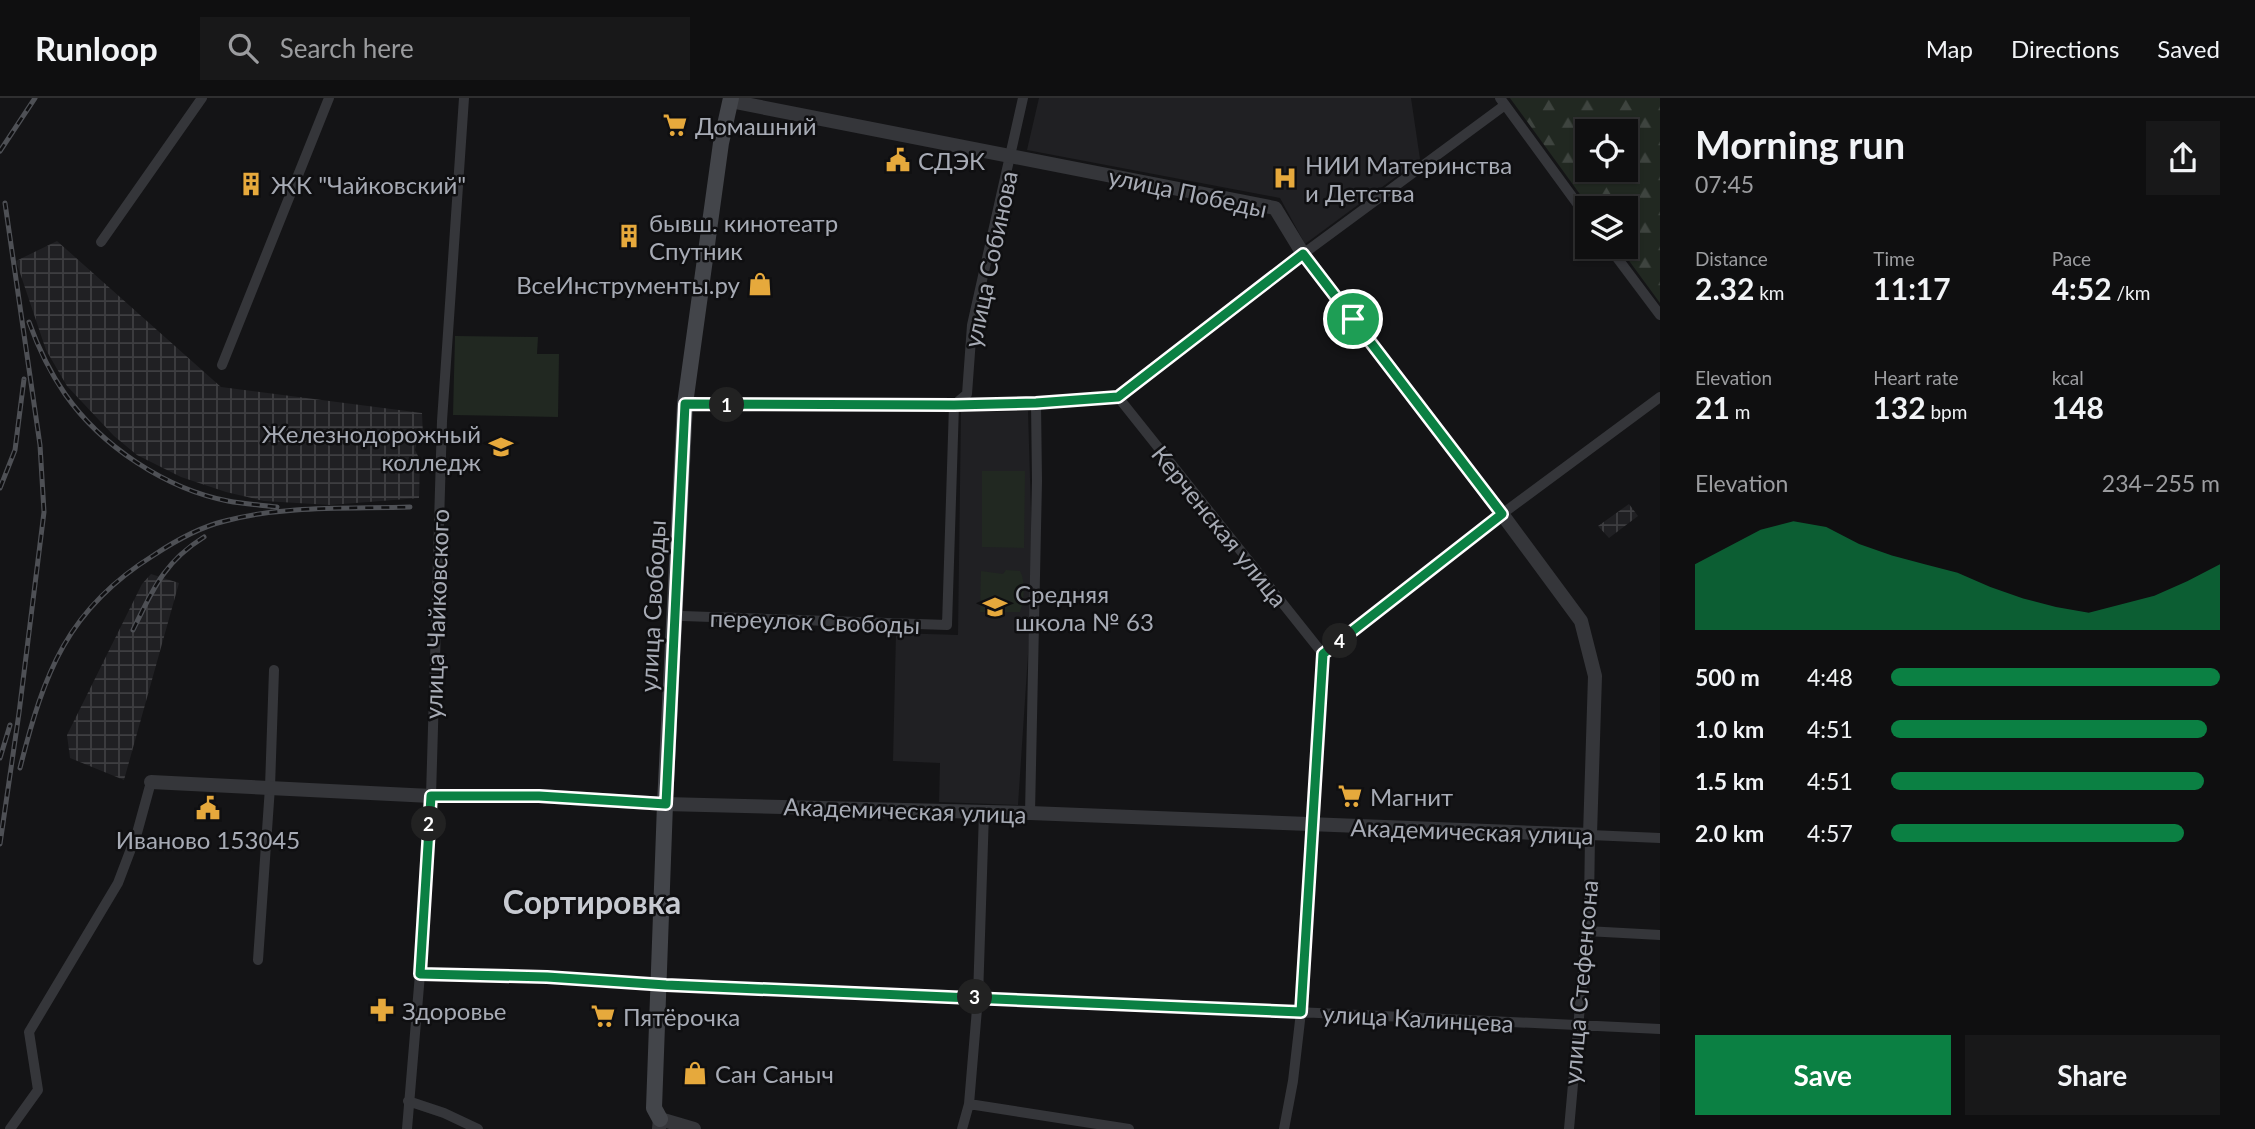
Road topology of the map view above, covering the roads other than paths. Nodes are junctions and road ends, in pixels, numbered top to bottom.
1 (202, 98) edge
2 (329, 98) edge
3 (464, 98) edge
4 (1023, 98) edge
5 (731, 99) edge
6 (1503, 102) edge
7 (1011, 155) junction
8 (1575, 201) edge
9 (101, 242) dead end
10 (1303, 254) junction
11 (1618, 259) edge
12 (1660, 316) edge
13 (222, 365) dead end
14 (1118, 397) junction
15 (1660, 397) edge
16 (1036, 403) junction
17 (688, 404) junction
18 (954, 405) junction
19 (1502, 514) junction
20 (682, 616) junction
21 (947, 625) joint
22 (1323, 654) junction
23 (274, 670) dead end
24 (151, 782) joint
25 (270, 788) junction
26 (431, 796) junction
27 (670, 804) junction
28 (984, 812) junction
29 (1030, 813) junction
30 (1311, 824) junction
31 (1590, 835) junction
32 (1660, 838) edge
33 (1586, 931) junction
34 (1660, 934) edge
35 (258, 960) dead end
36 (420, 974) junction
37 (662, 984) junction
38 (978, 997) junction
39 (1301, 1012) junction
40 (1577, 1026) junction
41 (1660, 1029) edge
42 (408, 1101) junction
43 (969, 1104) junction
44 (659, 1124) edge
45 (10, 1129) edge
46 (407, 1129) edge
47 (478, 1129) edge
48 (694, 1129) edge
49 (962, 1129) edge
50 (1129, 1129) edge
51 (1284, 1129) edge
52 (1569, 1129) edge

1 - 9 street
2 - 13 street
3 - 26 street, улица Чайковского
4 - 7 street, улица Собинова
5 - 7 street, улица Победы
5 - 17 main road, улица Свободы
6 - 8 street
6 - 10 street
7 - 10 street, улица Победы
7 - 18 street, улица Собинова
10 - 14 street
10 - 19 street, улица Победы
11 - 12 street
14 - 16 street
14 - 22 street, Керченская улица
15 - 19 street
16 - 18 street
16 - 29 street
17 - 18 street
17 - 20 main road, улица Свободы
17 - 27 main road, улица Свободы
18 - 21 street, улица Собинова
19 - 22 street
19 - 31 street, улица Победы
20 - 21 street, переулок Свободы
20 - 27 main road, улица Свободы
22 - 30 street
23 - 25 street
24 - 25 street, Академическая улица
24 - 45 street
25 - 26 street, Академическая улица
25 - 35 street
26 - 27 street, Академическая улица
26 - 36 street, улица Чайковского
27 - 28 street, Академическая улица
27 - 37 main road, улица Свободы
28 - 29 street, Академическая улица
28 - 38 street
29 - 30 street, Академическая улица
30 - 31 street, Академическая улица
30 - 39 street
31 - 32 street, Академическая улица
31 - 33 street, улица Стефенсона
33 - 34 street
33 - 40 street, улица Стефенсона
36 - 37 street, улица Калинцева
36 - 42 street, улица Чайковского
37 - 38 street, улица Калинцева
37 - 44 main road, улица Свободы
38 - 39 street, улица Калинцева
38 - 43 street
39 - 40 street, улица Калинцева
39 - 51 street
40 - 41 street, улица Калинцева
40 - 52 street, улица Стефенсона
42 - 46 street, улица Чайковского
42 - 47 street
43 - 49 street
43 - 50 street
44 - 48 street

